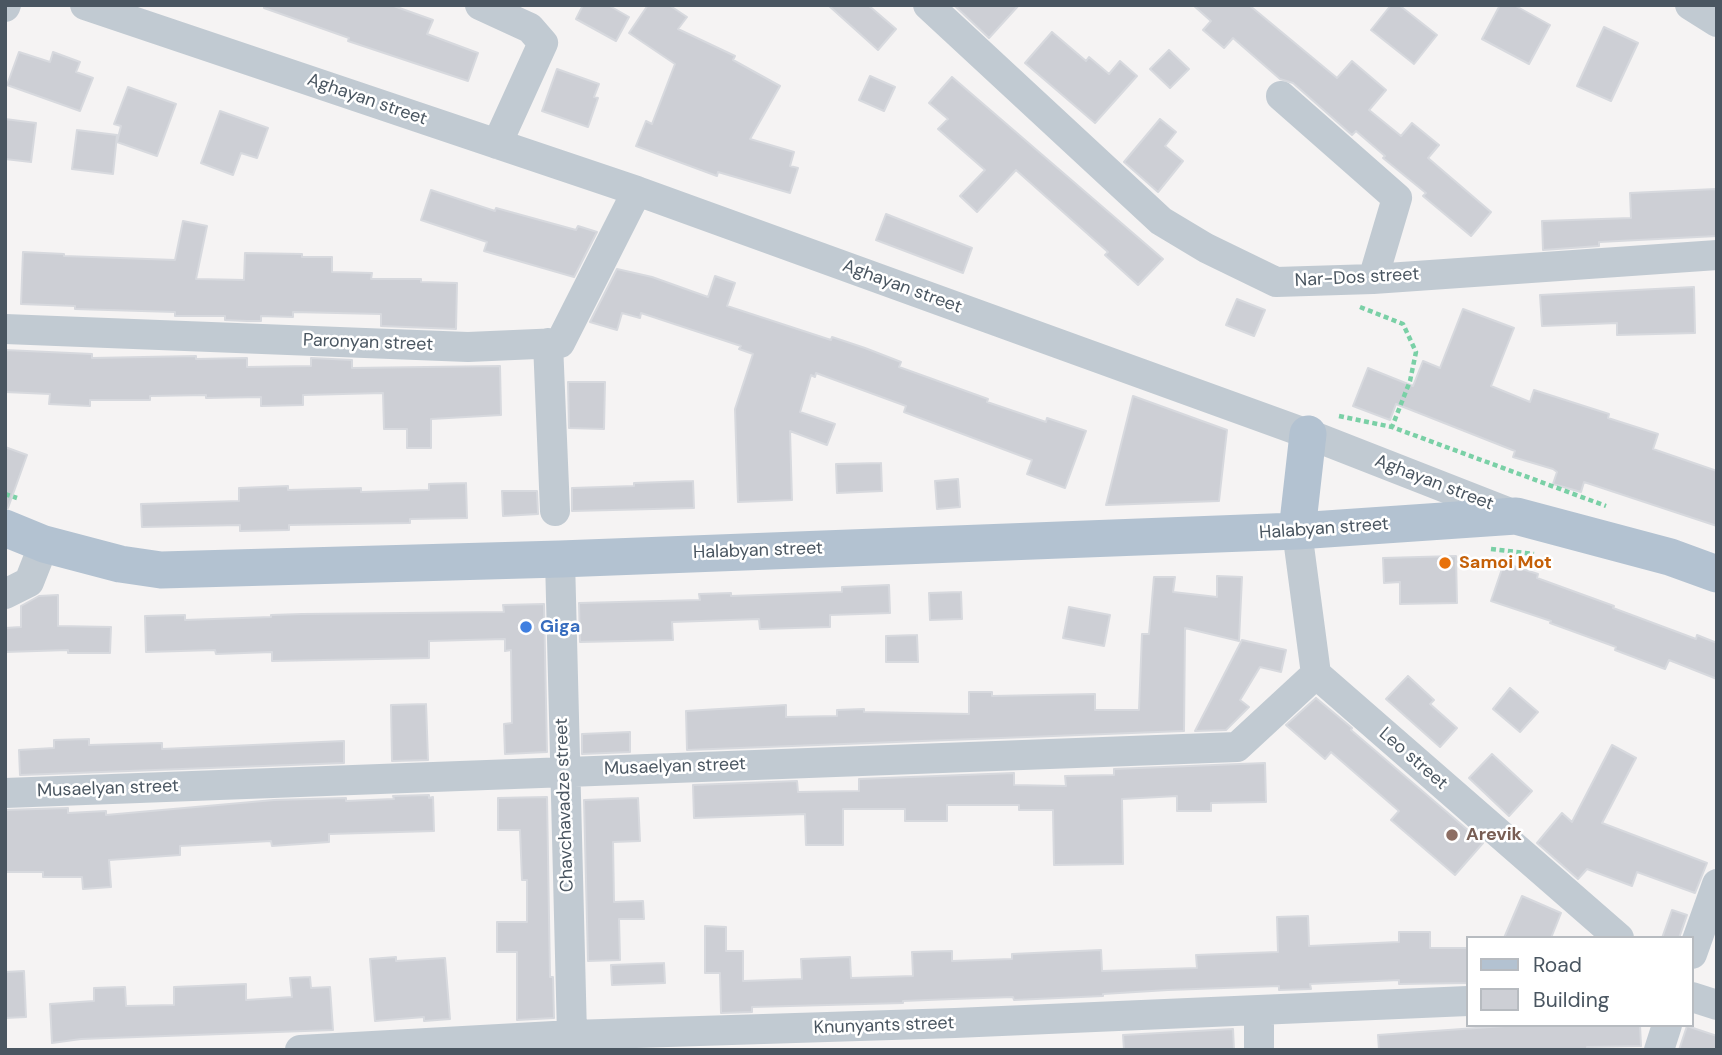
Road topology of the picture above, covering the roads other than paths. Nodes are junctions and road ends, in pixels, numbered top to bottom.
1 (85, 5) edge
2 (480, 5) edge
3 (928, 5) edge
4 (1690, 5) edge
5 (1717, 22) edge
6 (1281, 96) dead end
7 (497, 144) junction
8 (637, 191) junction
9 (1717, 256) edge
10 (1373, 279) junction
11 (5, 329) edge
12 (548, 343) junction
13 (1308, 434) junction
14 (555, 511) dead end
15 (1516, 516) junction
16 (5, 528) edge
17 (1297, 531) junction
18 (44, 544) junction
19 (560, 559) junction
20 (1717, 573) edge
21 (5, 594) edge
22 (1316, 674) junction
23 (564, 771) junction
24 (5, 793) edge
25 (1717, 884) edge
26 (1602, 931) edge
27 (1694, 948) edge
28 (1694, 998) edge
29 (1466, 1002) edge
30 (1717, 1005) edge
31 (1259, 1011) junction
32 (1666, 1027) edge
33 (951, 1037) edge
34 (570, 1043) edge
35 (300, 1050) edge
36 (1259, 1050) edge
37 (1659, 1050) edge

1 - 7 street, Aghayan street
2 - 7 street
3 - 10 street, Nar-Dos street
4 - 5 street
6 - 10 street
7 - 8 street, Aghayan street
8 - 12 street
8 - 13 street, Aghayan street
9 - 10 street, Nar-Dos street
11 - 12 street, Paronyan street
12 - 14 street
13 - 15 street, Aghayan street
13 - 17 main road
15 - 17 main road, Halabyan street
15 - 20 main road, Aghayan street
16 - 18 main road, Halabyan street
17 - 19 main road, Halabyan street
17 - 22 street
18 - 19 main road, Halabyan street
18 - 21 street
19 - 23 street, Chavchavadze street
22 - 23 street, Musaelyan street
22 - 26 street, Leo street
23 - 24 street, Musaelyan street
23 - 34 street, Chavchavadze street
25 - 27 street
28 - 30 street
29 - 31 street, Knunyants street
31 - 33 street, Knunyants street
31 - 36 street
32 - 37 street
33 - 34 street, Knunyants street
34 - 35 street, Knunyants street

